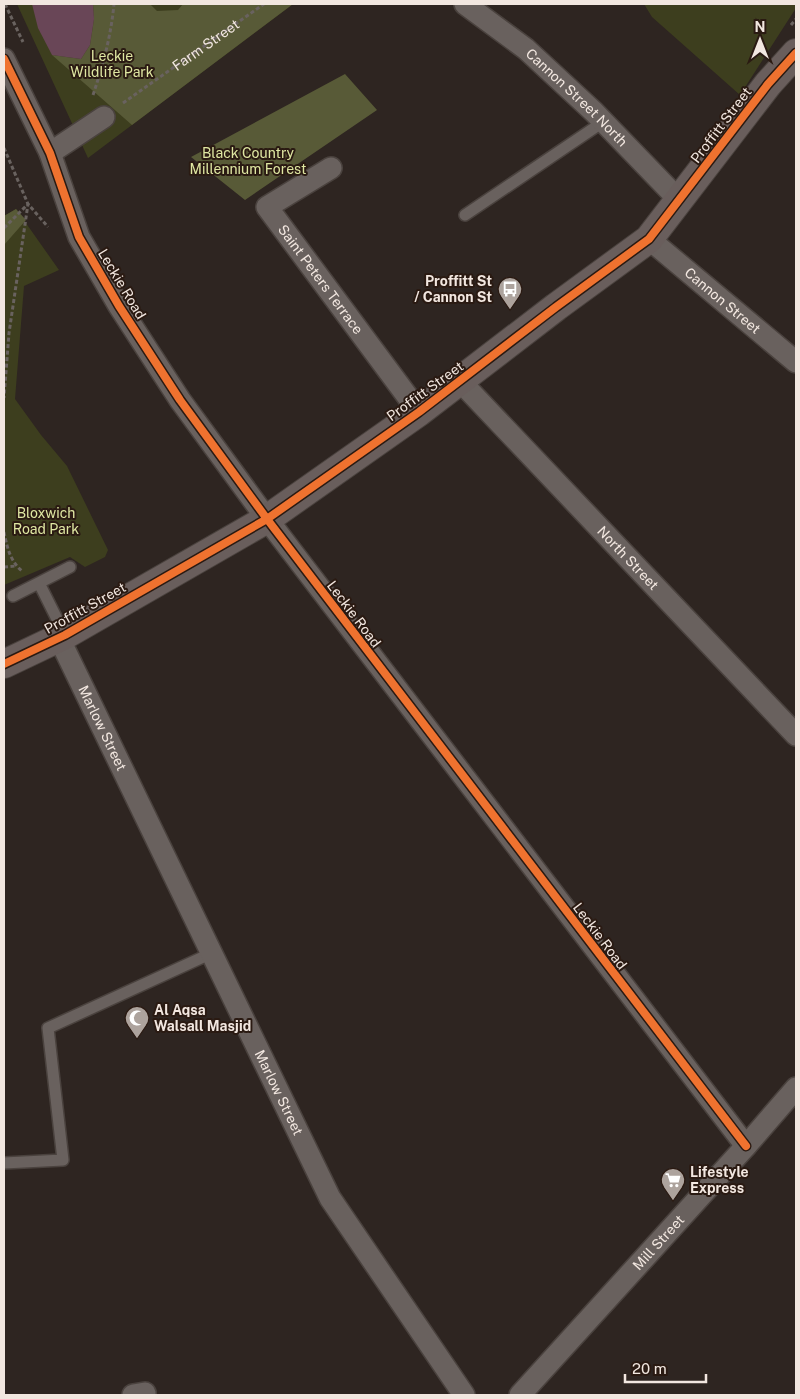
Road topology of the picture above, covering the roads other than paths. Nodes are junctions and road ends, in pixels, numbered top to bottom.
1 (465, 4) edge
2 (795, 55) edge
3 (4, 60) edge
4 (104, 117) road end
5 (603, 122) junction
6 (50, 154) junction
7 (331, 168) dead end
8 (680, 201) junction
9 (465, 214) dead end
10 (649, 239) junction
11 (796, 362) edge
12 (460, 382) junction
13 (419, 412) junction
14 (267, 519) junction
15 (70, 567) dead end
16 (39, 584) junction
17 (13, 596) dead end
18 (62, 636) junction
19 (4, 664) edge
20 (796, 736) edge
21 (212, 953) junction
22 (796, 1088) edge
23 (746, 1146) junction
24 (4, 1163) edge
25 (464, 1395) edge
26 (520, 1395) edge

1 - 5 street, Cannon Street North
2 - 8 street, Proffitt Street
3 - 6 street, Leckie Road
4 - 6 street
5 - 8 street, Cannon Street North
5 - 9 lane
6 - 14 street, Leckie Road
7 - 13 street, Saint Peters Terrace
8 - 10 street, Proffitt Street
10 - 11 street, Cannon Street
10 - 12 street, Proffitt Street
12 - 13 street, Proffitt Street
12 - 20 street, North Street
13 - 14 street, Proffitt Street
14 - 18 street, Proffitt Street
14 - 23 street, Leckie Road
15 - 16 lane
16 - 17 lane
16 - 18 lane
18 - 19 street, Proffitt Street
18 - 21 street, Marlow Street
21 - 24 lane
21 - 25 street, Marlow Street
22 - 23 street, Mill Street
23 - 26 street, Mill Street

